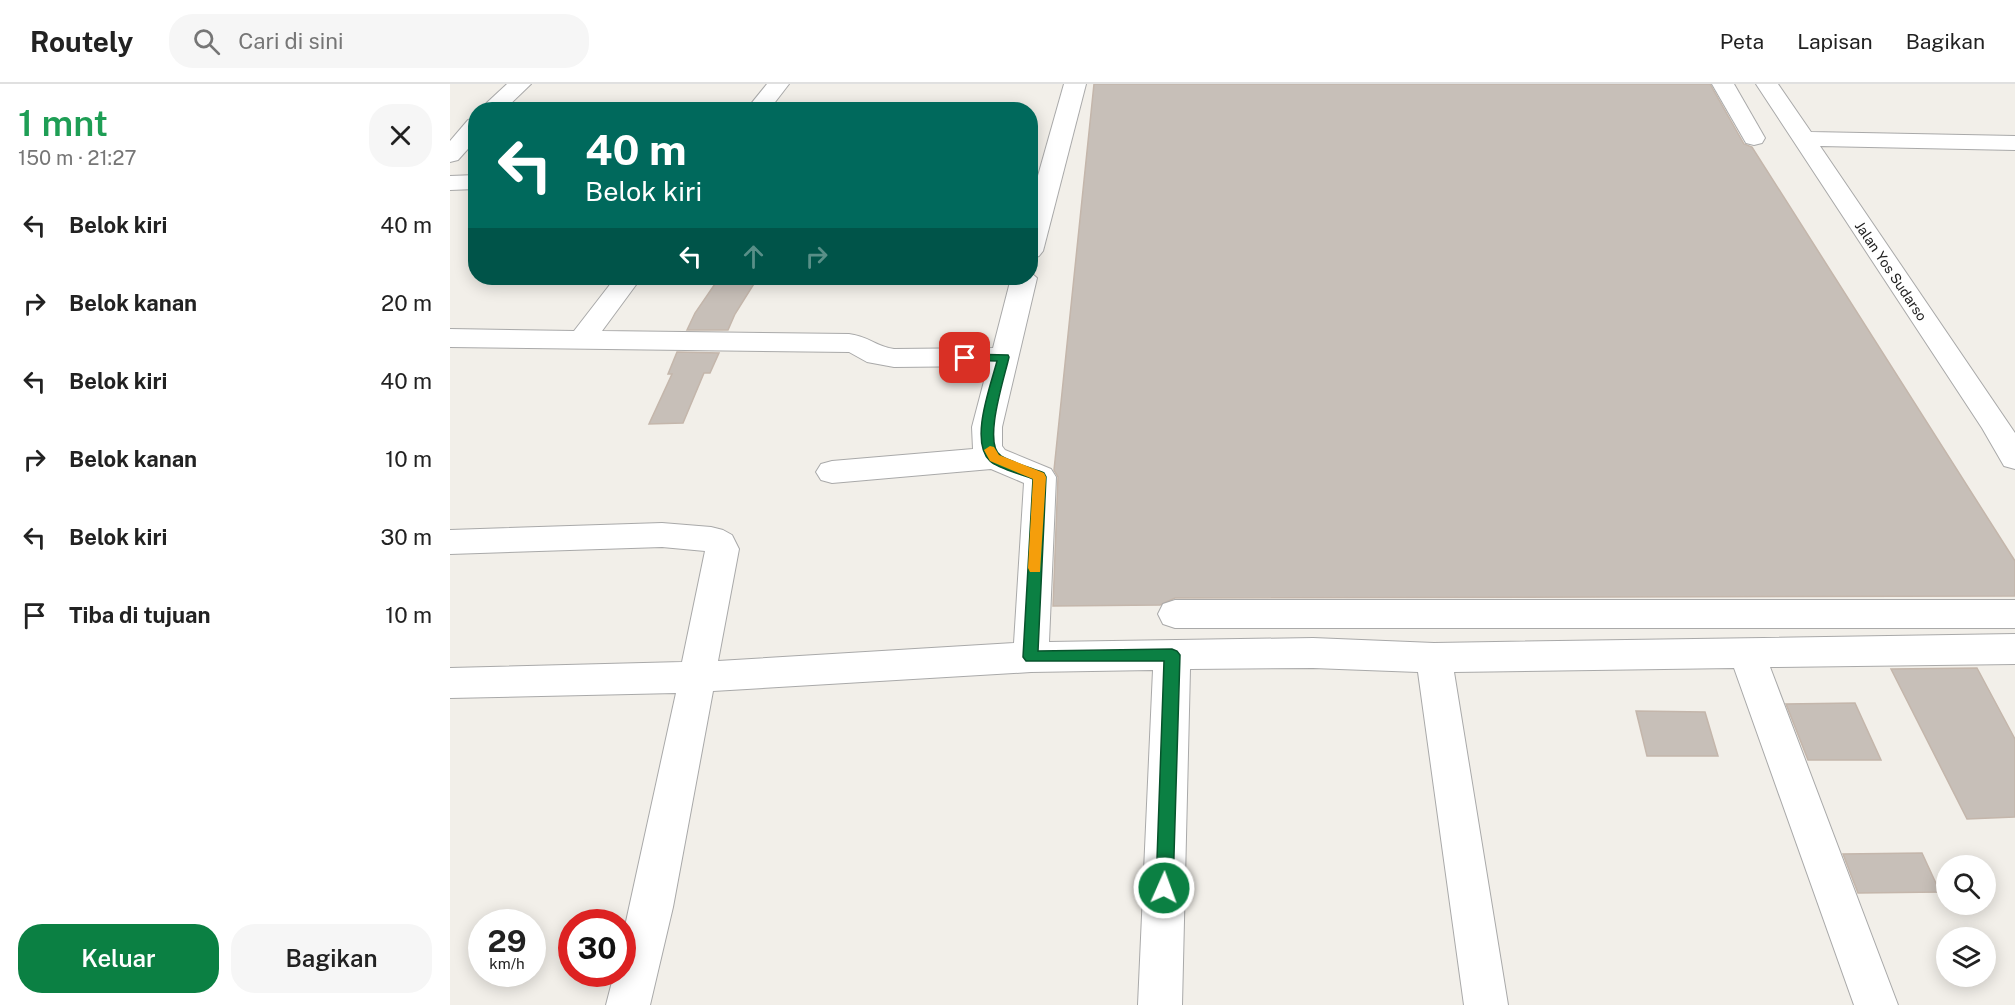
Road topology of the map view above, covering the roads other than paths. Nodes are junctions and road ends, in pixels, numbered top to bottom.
1 (520, 84) edge
2 (778, 84) edge
3 (1075, 84) edge
4 (1722, 84) edge
5 (1767, 84) edge
6 (499, 102) edge
7 (764, 102) edge
8 (468, 134) edge
9 (1754, 138) dead end
10 (1803, 139) junction
11 (2015, 143) edge
12 (450, 155) edge
13 (1039, 180) edge
14 (468, 182) edge
15 (450, 183) edge
16 (623, 285) edge
17 (1022, 285) edge
18 (450, 338) edge
19 (582, 339) junction
20 (1004, 357) junction
21 (2005, 423) edge
22 (994, 458) junction
23 (2015, 458) edge
24 (832, 472) dead end
25 (450, 542) edge
26 (1175, 614) dead end
27 (2015, 614) edge
28 (2015, 649) edge
29 (1746, 652) junction
30 (1172, 655) junction
31 (1031, 657) junction
32 (1434, 658) junction
33 (697, 677) junction
34 (450, 683) edge
35 (628, 1005) edge
36 (1160, 1005) edge
37 (1486, 1005) edge
38 (1876, 1005) edge

1 - 6 street
2 - 7 street
3 - 13 street
4 - 9 street
5 - 10 street, Jalan Yos Sudarso
8 - 12 street
10 - 11 street
10 - 21 street, Jalan Yos Sudarso
14 - 15 street
16 - 19 street
17 - 20 street
18 - 19 street
19 - 20 street
20 - 22 street
21 - 23 street, Jalan Yos Sudarso
22 - 24 street
22 - 31 street
25 - 33 street
26 - 27 street
28 - 29 street
29 - 32 street
29 - 38 street
30 - 31 street
30 - 32 street
30 - 36 street
31 - 33 street
32 - 37 street
33 - 34 street
33 - 35 street

